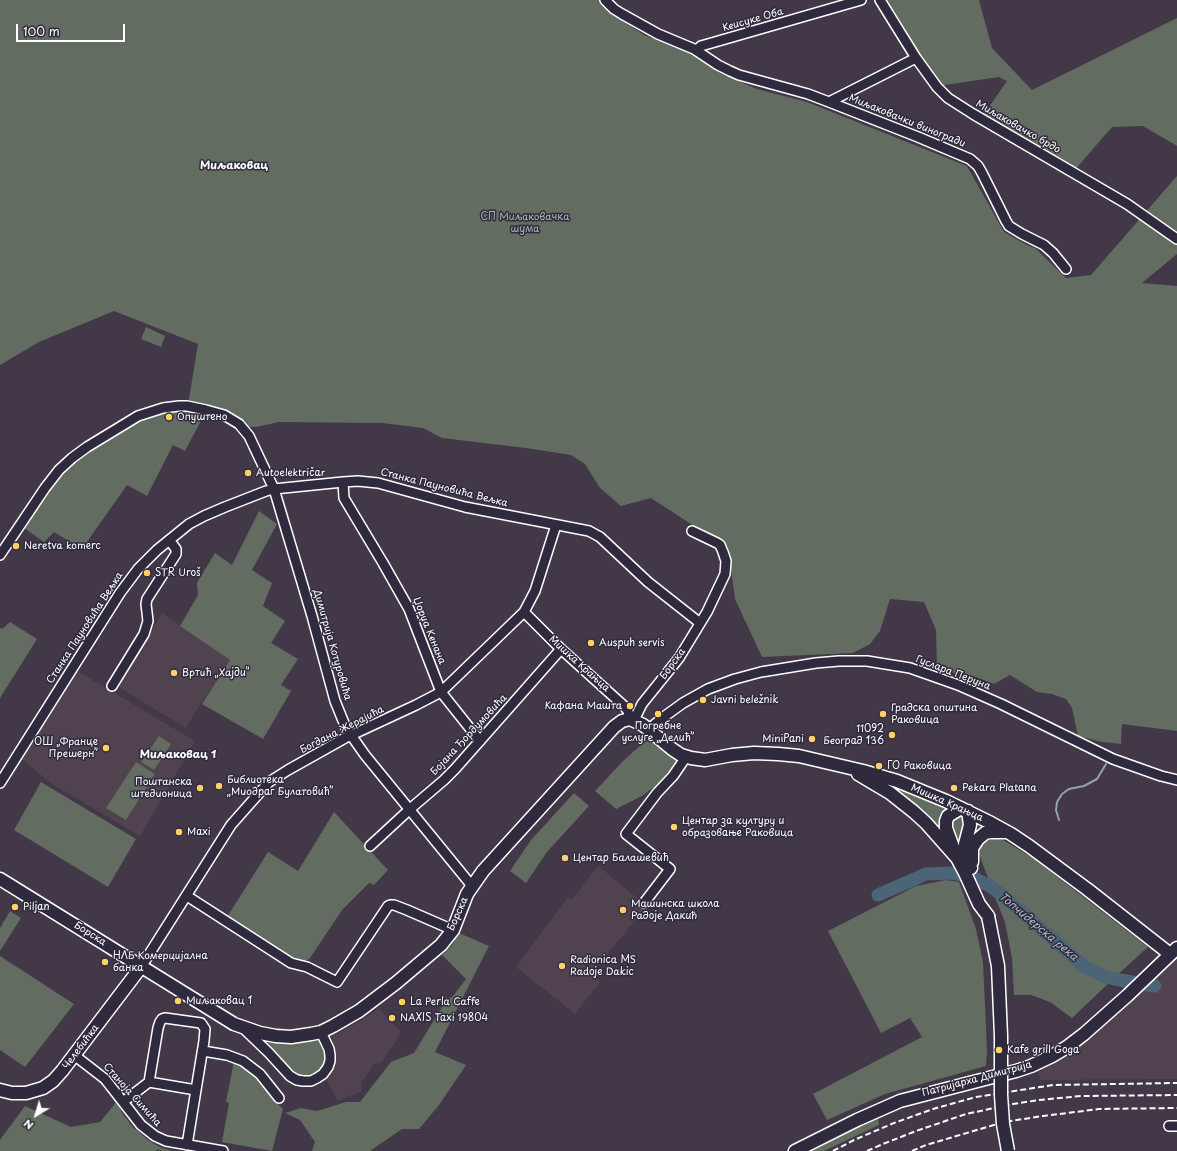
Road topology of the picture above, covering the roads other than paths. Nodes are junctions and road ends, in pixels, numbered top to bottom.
1 (861, 0) edge
2 (880, 0) edge
3 (610, 1) edge
4 (697, 50) junction
5 (916, 58) junction
6 (829, 102) junction
7 (1177, 240) edge
8 (1066, 269) dead end
9 (343, 482) junction
10 (274, 489) junction
11 (556, 525) junction
12 (692, 531) dead end
13 (169, 540) junction
14 (0, 555) edge
15 (524, 612) junction
16 (700, 623) junction
17 (561, 649) junction
18 (112, 686) dead end
19 (441, 692) junction
20 (632, 720) junction
21 (649, 730) junction
22 (351, 736) junction
23 (480, 741) junction
24 (686, 757) junction
25 (840, 765) junction
26 (1177, 780) edge
27 (0, 783) edge
28 (410, 809) junction
29 (964, 810) junction
30 (1007, 832) junction
31 (370, 846) dead end
32 (957, 858) junction
33 (973, 872) junction
34 (0, 879) edge
35 (472, 886) junction
36 (187, 896) junction
37 (644, 903) dead end
38 (988, 916) junction
39 (453, 930) junction
40 (1174, 951) edge
41 (141, 967) junction
42 (242, 1028) junction
43 (321, 1032) junction
44 (203, 1051) junction
45 (74, 1055) junction
46 (149, 1082) junction
47 (0, 1090) edge
48 (196, 1090) junction
49 (279, 1098) dead end
50 (123, 1102) junction
51 (187, 1145) junction
52 (223, 1151) edge
53 (795, 1151) edge
54 (1008, 1151) edge

1 - 4 street, Кеисуке Оба
2 - 5 street, Миљаковачко брдо
3 - 4 street, Миљаковачки виногради
4 - 6 street, Миљаковачки виногради
5 - 6 street, Миљаковачки виногради
5 - 7 street, Миљаковачко брдо
6 - 8 street, Миљаковачки виногради
9 - 10 street, Станка Пауновића Вељка
9 - 11 street, Станка Пауновића Вељка
9 - 19 street, Џорџа Кенана
10 - 13 street, Станка Пауновића Вељка
10 - 14 street, Димитрија Котуровића
10 - 22 street, Димитрија Котуровића
11 - 15 street, Богдана Жерајића
11 - 16 street, Станка Пауновића Вељка
12 - 16 street, Борска
13 - 18 street
13 - 27 street, Станка Пауновића Вељка
15 - 17 street, Мишка Крањца
15 - 19 street, Богдана Жерајића
16 - 20 street, Борска
17 - 20 street, Мишка Крањца
17 - 23 street, Бојана Ђордумовића
19 - 22 street, Богдана Жерајића
19 - 23 street, Џорџа Кенана
20 - 21 main road, Мишка Крањца
20 - 35 main road, Борска
21 - 24 main road, Мишка Крањца
21 - 26 street, Гуслара Перуна
22 - 28 street, Димитрија Котуровића
22 - 36 street, Богдана Жерајића
23 - 28 street, Бојана Ђордумовића
24 - 25 main road, Мишка Крањца
24 - 37 street
25 - 29 main road, Мишка Крањца
25 - 32 main road
28 - 31 street, Бојана Ђордумовића
28 - 35 street, Димитрија Котуровића
29 - 30 main road, Мишка Крањца
29 - 32 main road
29 - 33 main road
30 - 33 main road
30 - 40 main road, Мишка Крањца
32 - 38 main road
33 - 38 main road
34 - 41 main road, Борска
35 - 39 main road, Борска
36 - 39 street
36 - 41 street, Богдана Жерајића
38 - 54 main road, bridge
39 - 43 main road, Борска
40 - 53 main road, Патријарха Димитрија
41 - 42 main road, Борска
41 - 45 main road, Челебићка
42 - 43 main road, Борска
42 - 43 street
44 - 46 street
44 - 48 street
44 - 49 street
45 - 47 main road, Челебићка
45 - 50 street, Станоја Симића
46 - 48 street
46 - 50 street
48 - 51 street
50 - 51 street, Станоја Симића
51 - 52 street, Станоја Симића

